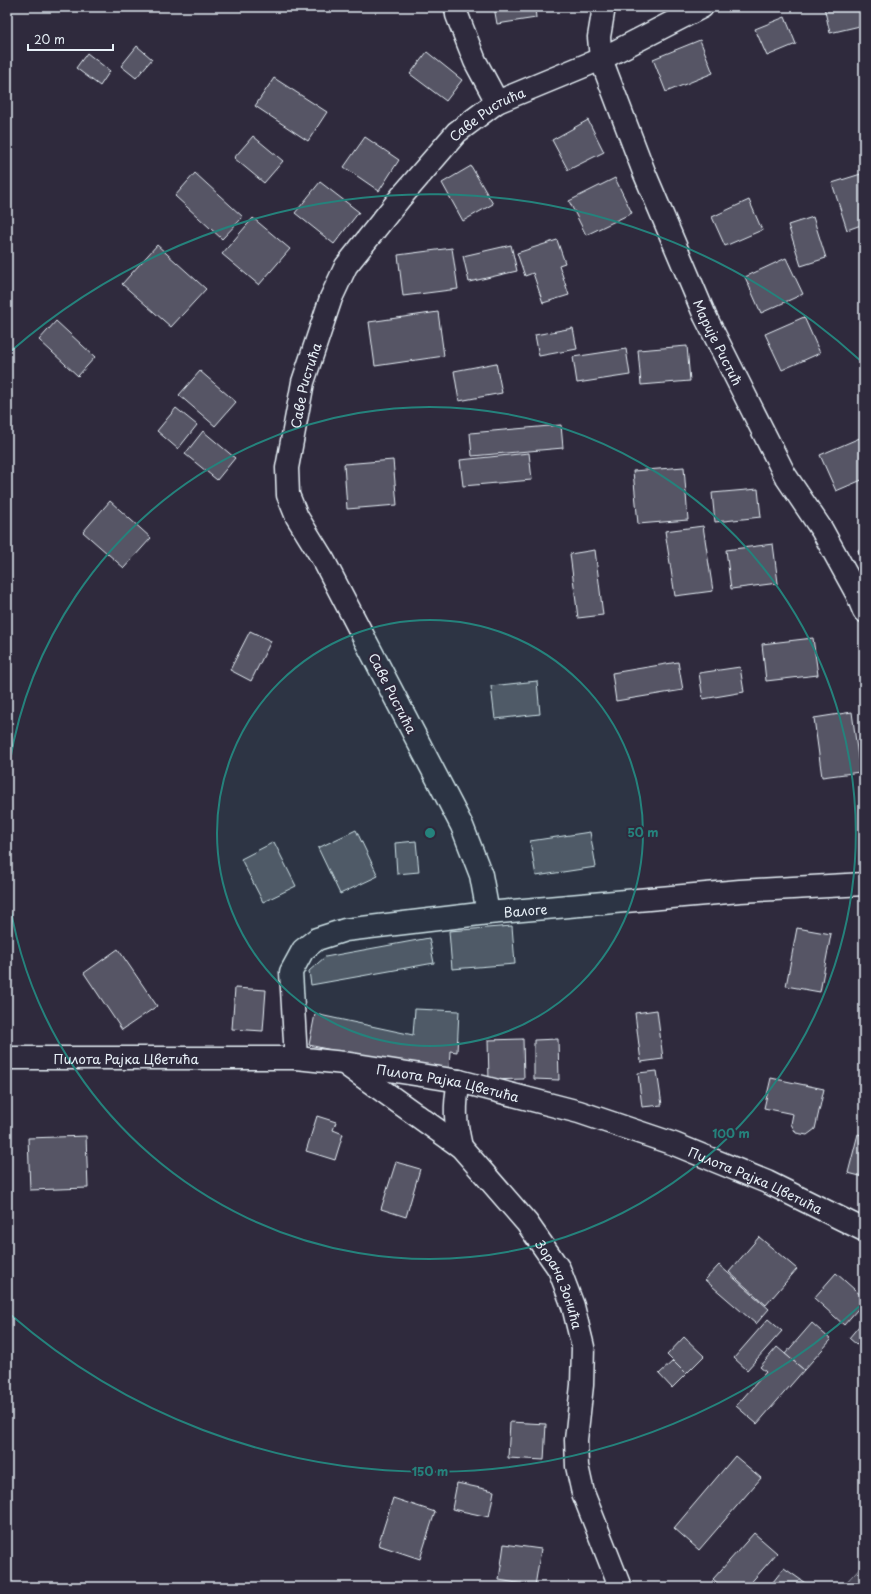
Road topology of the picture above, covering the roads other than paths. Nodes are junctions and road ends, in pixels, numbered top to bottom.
1 (456, 7) edge
2 (604, 7) edge
3 (702, 7) edge
4 (601, 59) junction
5 (498, 102) junction
6 (864, 611) edge
7 (864, 884) edge
8 (488, 913) junction
9 (7, 1058) edge
10 (296, 1058) junction
11 (344, 1063) junction
12 (459, 1081) junction
13 (461, 1147) junction
14 (864, 1230) edge
15 (620, 1587) edge

1 - 5 street
2 - 4 street, Марије Ристић
3 - 4 street, Саве Ристића
4 - 5 street, Саве Ристића
4 - 6 street, Марије Ристић
5 - 8 street, Саве Ристића
7 - 8 street, Валоге
8 - 10 street, Валоге
9 - 10 street, Пилота Рајка Цветића
10 - 11 street, Пилота Рајка Цветића
11 - 12 street, Пилота Рајка Цветића
11 - 13 street, Зорана Зонића
12 - 13 street
12 - 14 street, Пилота Рајка Цветића
13 - 15 street, Зорана Зонића

